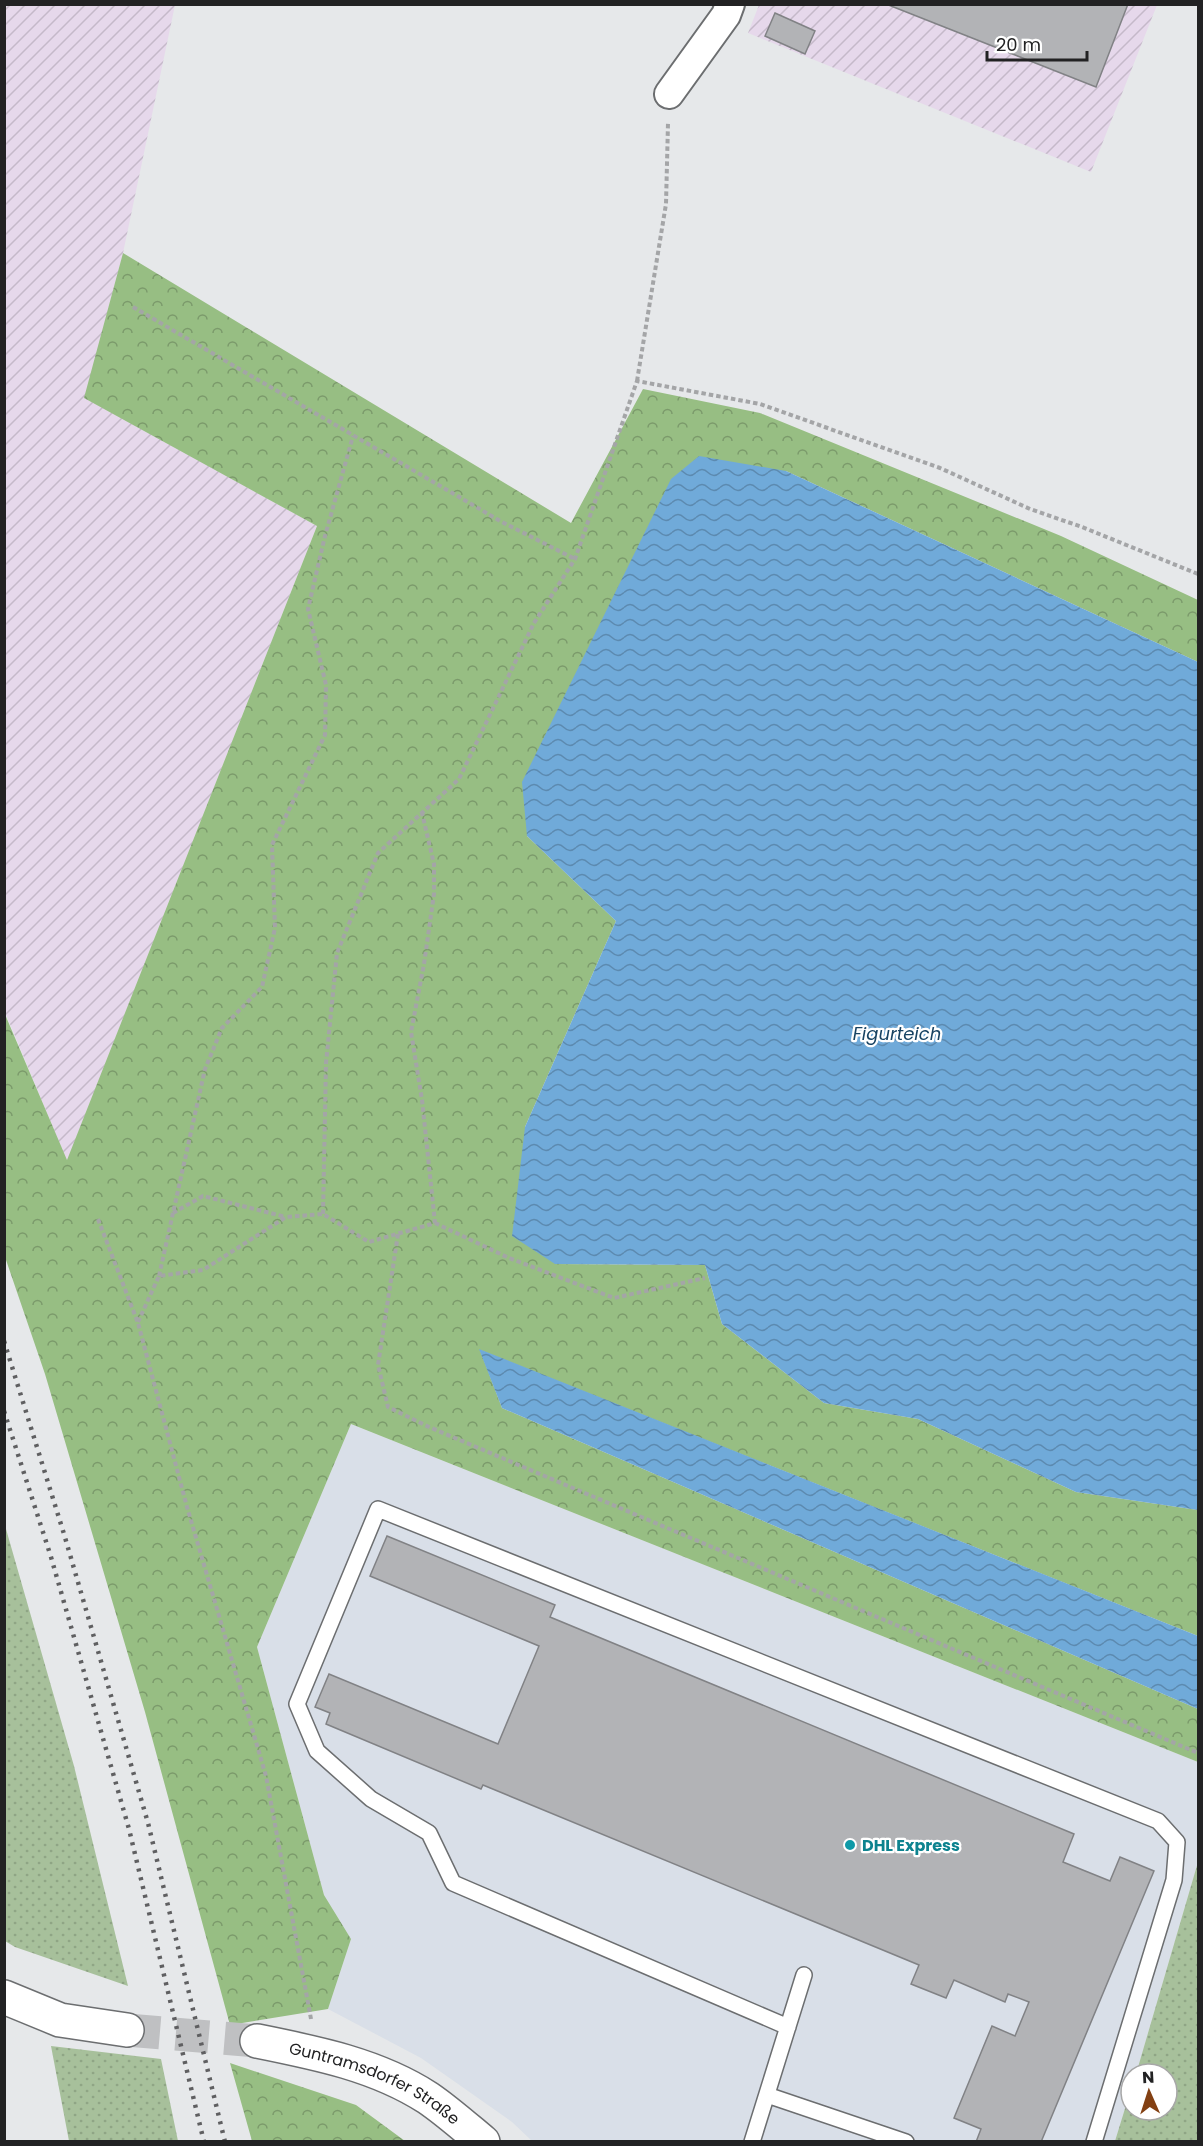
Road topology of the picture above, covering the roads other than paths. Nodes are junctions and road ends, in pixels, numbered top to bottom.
1 (730, 4) edge
2 (669, 94) road end
3 (804, 1975) dead end
4 (4, 1997) edge
5 (788, 2027) junction
6 (127, 2030) tunnel mouth
7 (258, 2041) tunnel mouth
8 (766, 2095) junction
9 (483, 2142) edge
10 (752, 2142) edge
11 (906, 2142) edge
12 (1094, 2142) edge

1 - 2 street
3 - 5 lane
4 - 6 street
5 - 8 lane
5 - 12 lane
7 - 9 street, Guntramsdorfer Straße
8 - 10 lane
8 - 11 lane

